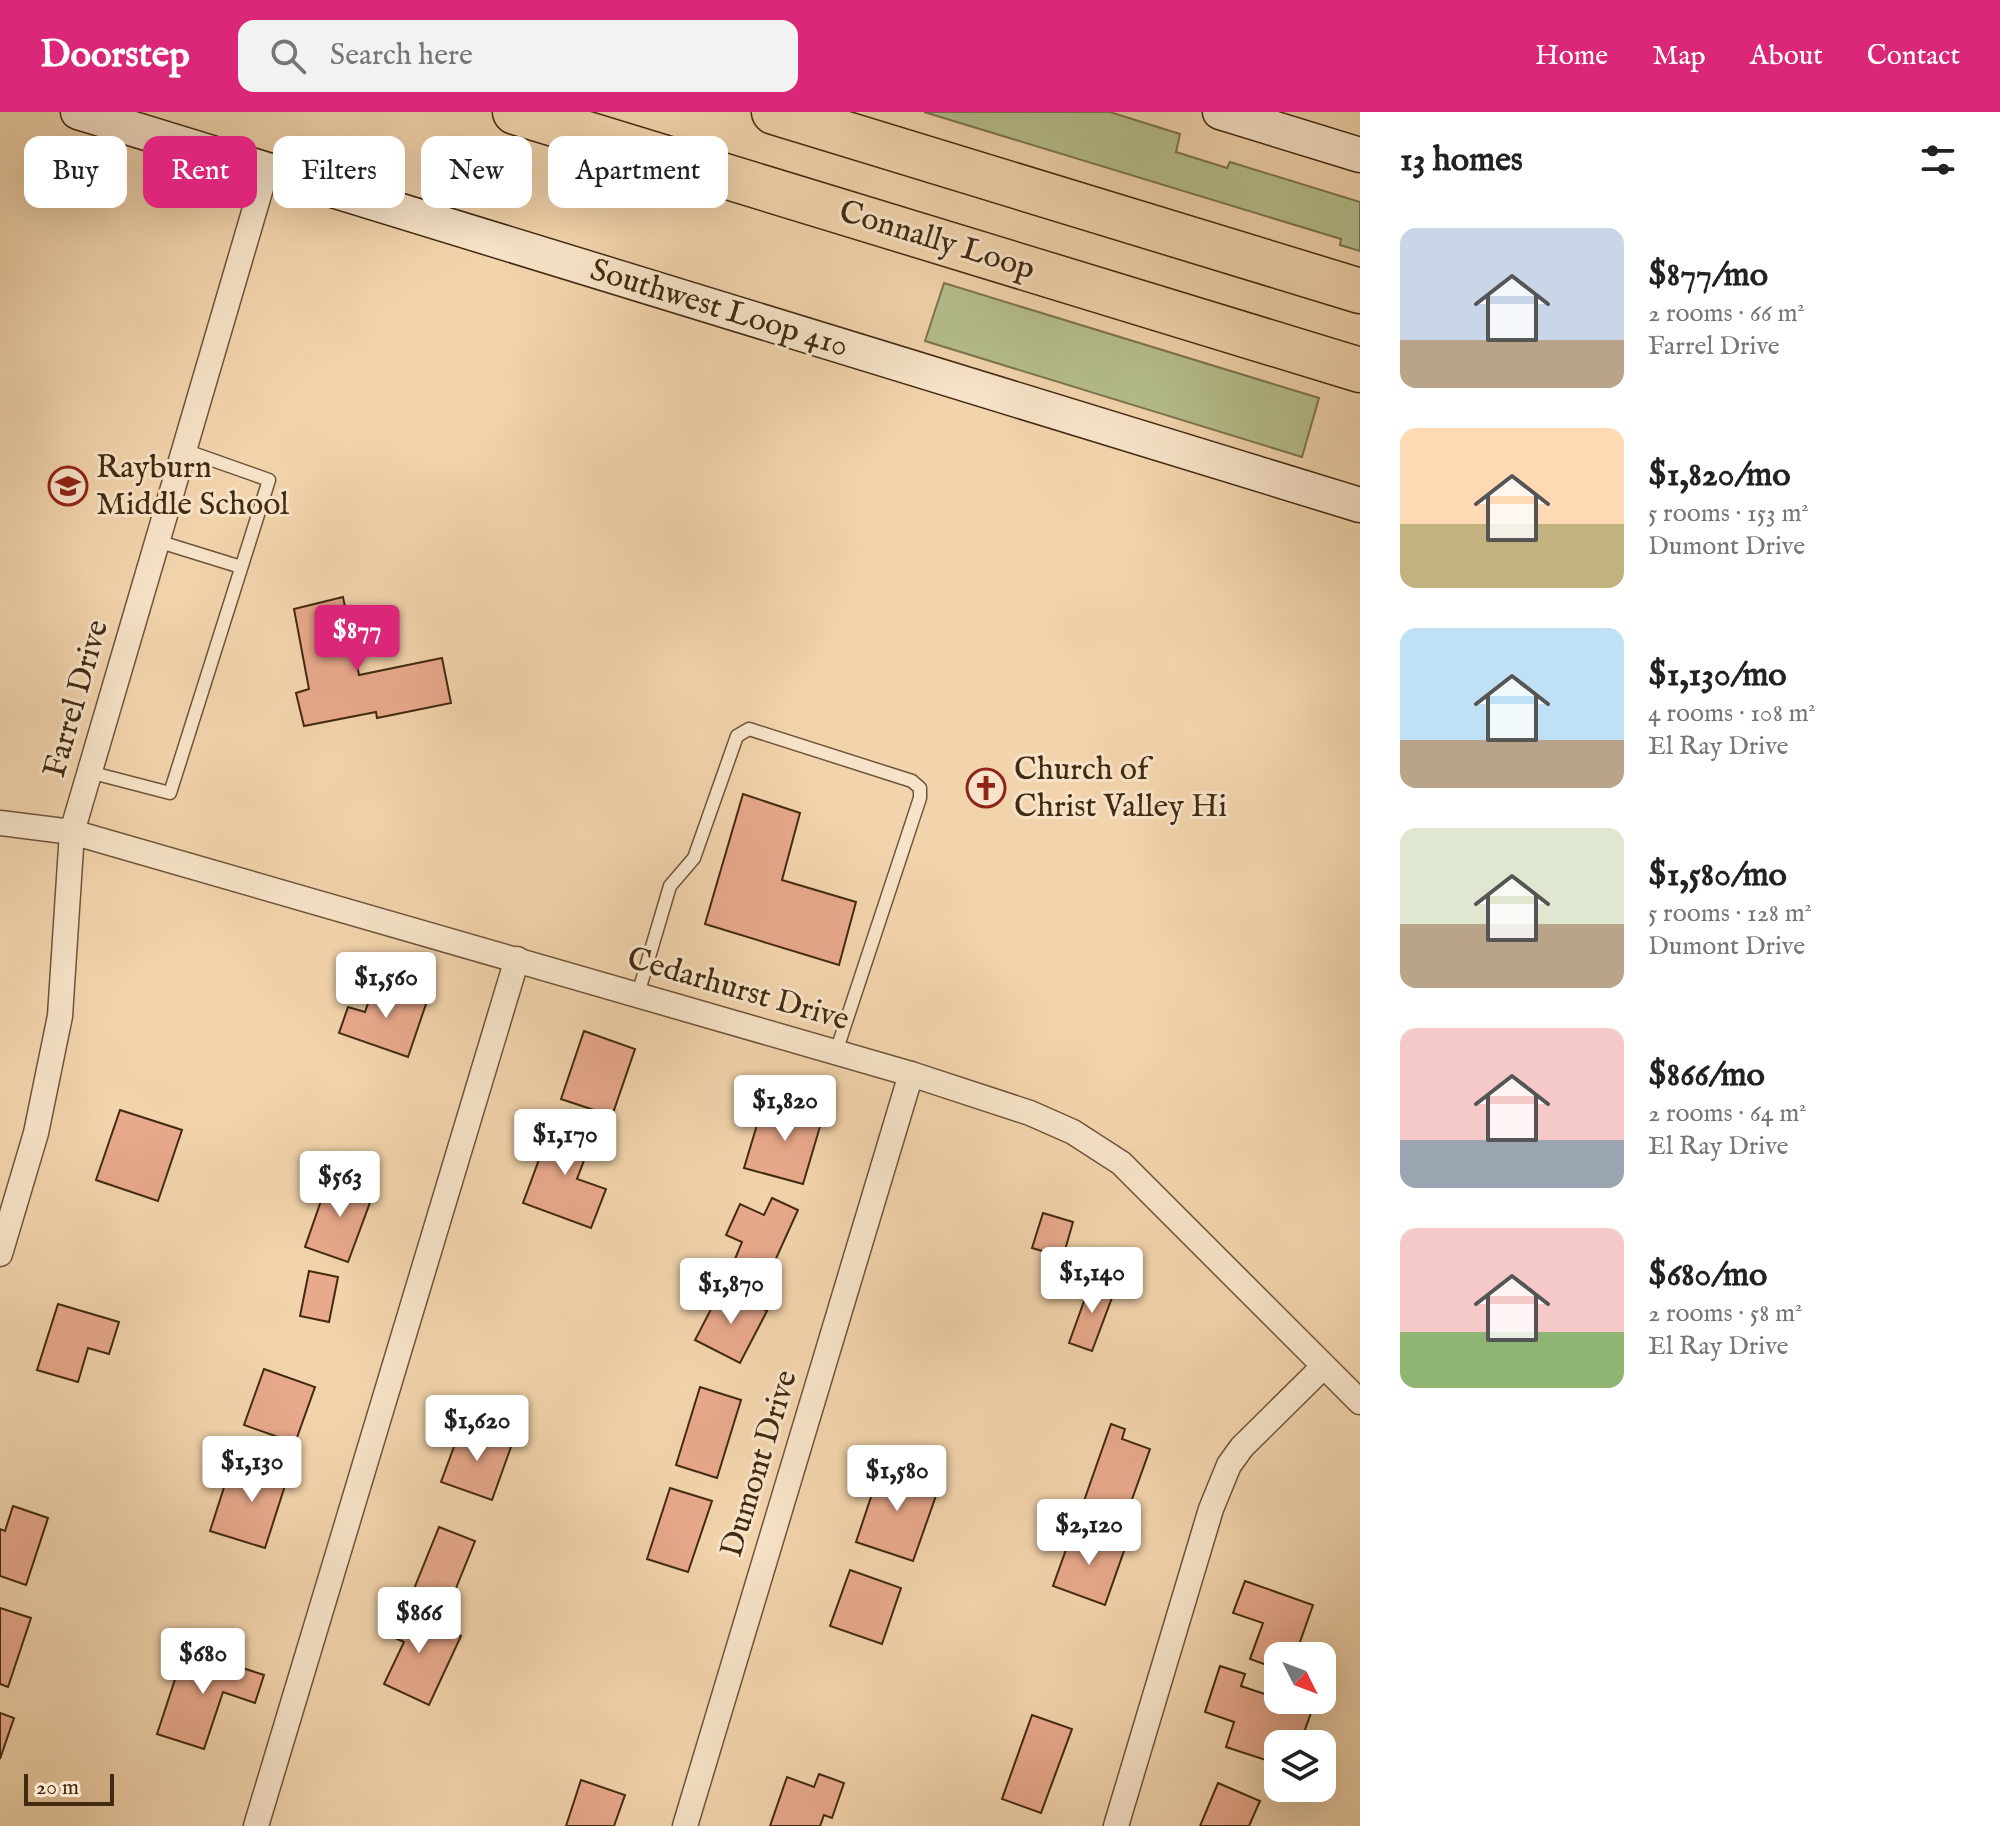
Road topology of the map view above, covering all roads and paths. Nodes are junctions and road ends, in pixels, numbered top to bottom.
1 (78, 112) edge
2 (515, 112) edge
3 (774, 112) edge
4 (1220, 112) edge
5 (1360, 155) edge
6 (266, 171) junction
7 (1360, 291) edge
8 (1360, 370) edge
9 (184, 450) junction
10 (1360, 505) edge
11 (157, 541) junction
12 (241, 567) junction
13 (89, 772) junction
14 (0, 823) edge
15 (72, 832) junction
16 (517, 959) junction
17 (638, 994) junction
18 (836, 1052) junction
19 (911, 1074) junction
20 (0, 1254) edge
21 (1323, 1367) junction
22 (1360, 1402) edge
23 (256, 1826) edge
24 (685, 1826) edge
25 (1116, 1826) edge

1 - 6 main road, Southwest Loop 410
2 - 8 highway, Connally Loop
3 - 7 highway
4 - 5 main road
6 - 9 street, Farrel Drive
6 - 10 main road, Southwest Loop 410
9 - 11 street, Farrel Drive
9 - 12 lane
11 - 12 lane
11 - 13 street, Farrel Drive
12 - 13 lane
13 - 15 street, Farrel Drive
14 - 15 street, Cedarhurst Drive
15 - 16 street, Cedarhurst Drive
15 - 20 street, Farrel Drive
16 - 17 street, Cedarhurst Drive
16 - 23 street
17 - 18 street, Cedarhurst Drive
17 - 18 lane
18 - 19 street, Cedarhurst Drive
19 - 21 street, Cedarhurst Drive
19 - 24 street, Dumont Drive
21 - 22 street, Cedarhurst Drive
21 - 25 street

